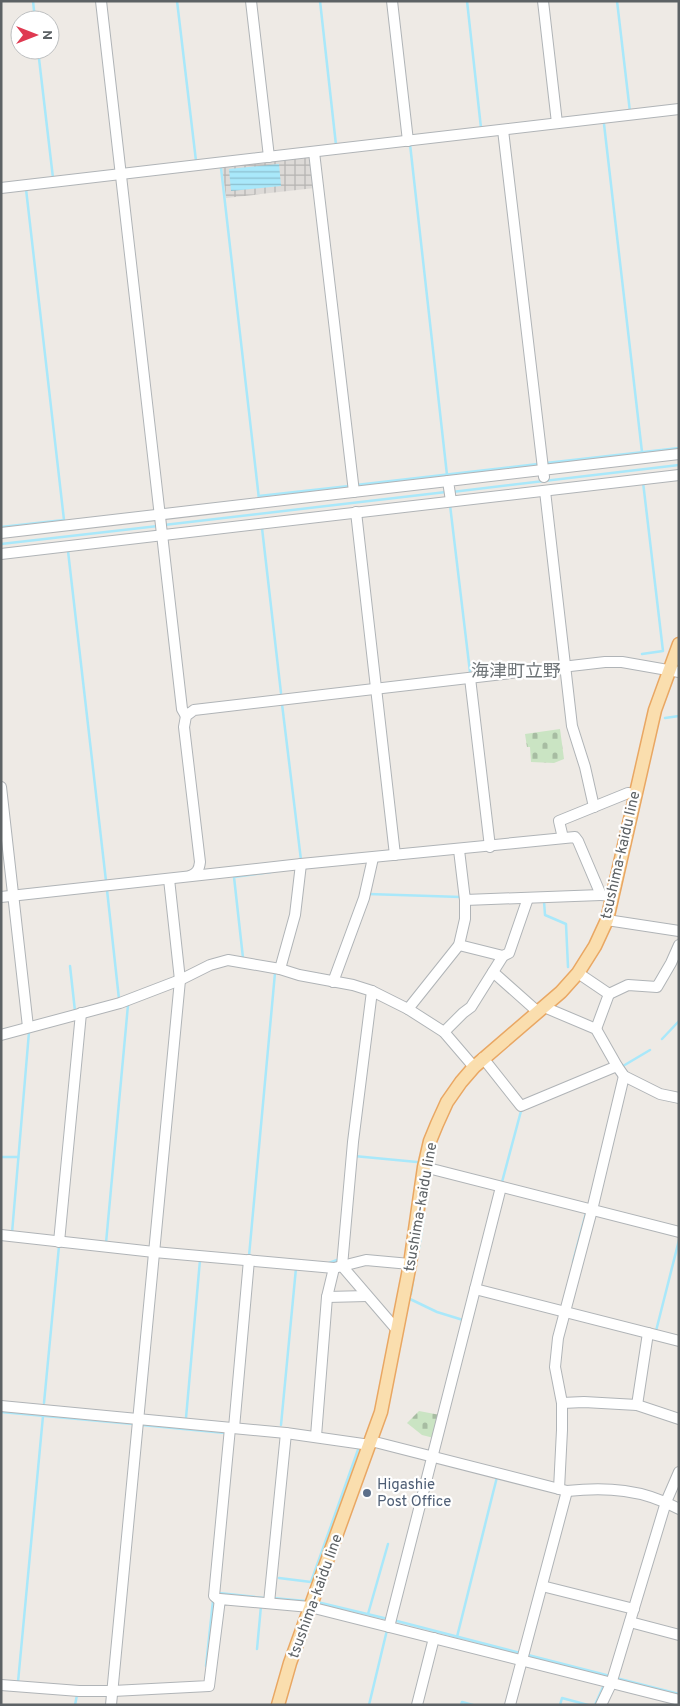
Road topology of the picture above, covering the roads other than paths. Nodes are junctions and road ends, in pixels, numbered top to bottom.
1 (101, 1) edge
2 (251, 1) edge
3 (392, 1) edge
4 (543, 1) edge
5 (679, 109) edge
6 (557, 123) junction
7 (503, 130) junction
8 (408, 141) junction
9 (314, 152) junction
10 (269, 157) junction
11 (120, 174) junction
12 (1, 188) edge
13 (679, 454) edge
14 (543, 473) junction
15 (679, 474) edge
16 (449, 484) junction
17 (545, 491) junction
18 (354, 492) junction
19 (450, 499) junction
20 (356, 512) junction
21 (161, 516) junction
22 (1, 533) edge
23 (163, 534) junction
24 (1, 554) edge
25 (679, 644) edge
26 (565, 667) junction
27 (674, 671) edge
28 (470, 678) junction
29 (375, 689) junction
30 (186, 716) junction
31 (1, 787) edge
32 (635, 794) junction
33 (594, 807) junction
34 (563, 838) junction
35 (490, 846) junction
36 (459, 850) junction
37 (394, 856) junction
38 (373, 858) junction
39 (301, 864) junction
40 (190, 876) junction
41 (169, 879) junction
42 (14, 896) junction
43 (607, 896) junction
44 (1, 897) edge
45 (528, 898) junction
46 (465, 900) junction
47 (607, 920) junction
48 (679, 931) edge
49 (459, 945) junction
50 (679, 945) edge
51 (503, 956) junction
52 (280, 969) junction
53 (493, 972) junction
54 (578, 973) junction
55 (180, 980) junction
56 (333, 982) junction
57 (372, 991) junction
58 (609, 994) junction
59 (408, 1009) junction
60 (541, 1010) junction
61 (81, 1013) junction
62 (28, 1027) junction
63 (596, 1029) junction
64 (444, 1032) junction
65 (1, 1035) edge
66 (483, 1058) junction
67 (617, 1066) junction
68 (474, 1067) junction
69 (624, 1076) junction
70 (679, 1098) edge
71 (424, 1167) junction
72 (501, 1187) junction
73 (592, 1210) junction
74 (679, 1232) edge
75 (1, 1236) edge
76 (59, 1242) junction
77 (154, 1252) junction
78 (249, 1260) junction
79 (410, 1264) junction
80 (338, 1267) junction
81 (475, 1289) junction
82 (367, 1296) junction
83 (327, 1297) junction
84 (566, 1312) junction
85 (397, 1330) junction
86 (648, 1333) junction
87 (679, 1341) edge
88 (562, 1403) junction
89 (1, 1406) edge
90 (637, 1406) junction
91 (140, 1419) junction
92 (679, 1419) edge
93 (232, 1428) junction
94 (286, 1433) junction
95 (316, 1436) junction
96 (370, 1443) junction
97 (432, 1456) junction
98 (679, 1472) edge
99 (563, 1490) junction
100 (666, 1502) junction
101 (679, 1509) edge
102 (542, 1586) junction
103 (220, 1600) junction
104 (269, 1603) junction
105 (310, 1607) junction
106 (634, 1610) junction
107 (630, 1622) junction
108 (389, 1627) junction
109 (679, 1635) edge
110 (434, 1638) junction
111 (522, 1660) junction
112 (1, 1684) edge
113 (611, 1684) junction
114 (113, 1691) junction
115 (679, 1700) edge
116 (111, 1705) edge
117 (278, 1705) edge
118 (417, 1705) edge
119 (510, 1705) edge
120 (601, 1705) edge

1 - 11 street
2 - 10 street
3 - 8 street
4 - 6 street
5 - 6 street
6 - 7 street
7 - 8 street
7 - 14 street
8 - 9 street
9 - 10 street
9 - 18 street
10 - 11 street
11 - 12 street
11 - 21 street
13 - 14 street
14 - 16 street
15 - 17 street
16 - 18 street
16 - 19 street
17 - 19 street
17 - 26 street
18 - 21 street
19 - 20 street
20 - 23 street
20 - 29 street
21 - 22 street
21 - 23 street
23 - 24 street
23 - 30 street
25 - 27 main road, tsushima-kaidu line
26 - 27 street
26 - 28 street
26 - 33 street
27 - 32 main road, tsushima-kaidu line
28 - 29 street
28 - 35 street
29 - 30 street
29 - 37 street
30 - 40 street
31 - 42 street
32 - 33 street
32 - 43 main road, tsushima-kaidu line
33 - 34 street
34 - 35 street
34 - 43 street
35 - 36 street
36 - 37 street
36 - 46 street
37 - 38 street
38 - 39 street
38 - 56 street
39 - 40 street
39 - 52 street
40 - 41 street
41 - 42 street
41 - 55 street
42 - 44 street
42 - 62 street
43 - 45 street
43 - 47 main road, tsushima-kaidu line
45 - 46 street
45 - 51 street
46 - 49 street
47 - 48 street
47 - 54 main road, tsushima-kaidu line
49 - 51 street
49 - 59 street
50 - 58 street
51 - 53 street
52 - 55 street
52 - 56 street
53 - 60 street
53 - 64 street
54 - 58 street
54 - 60 main road, tsushima-kaidu line
55 - 61 street
55 - 77 street
56 - 57 street
57 - 59 street
57 - 80 street
58 - 63 street
59 - 64 street
60 - 63 street
60 - 66 main road, tsushima-kaidu line
61 - 62 street
61 - 76 street
62 - 65 street
63 - 67 street
64 - 68 street
66 - 67 street
66 - 68 main road, tsushima-kaidu line
67 - 69 street
68 - 71 main road, tsushima-kaidu line
69 - 70 street
69 - 73 street
71 - 72 street
71 - 79 main road, tsushima-kaidu line
72 - 73 street
72 - 81 street
73 - 74 street
73 - 84 street
75 - 76 street
76 - 77 street
77 - 78 street
77 - 91 street
78 - 80 street
78 - 93 street
79 - 80 street
79 - 85 main road, tsushima-kaidu line
80 - 82 street
80 - 83 street
81 - 84 street
81 - 97 street
82 - 83 street
82 - 85 street
83 - 95 street
84 - 86 street
84 - 88 street
85 - 96 main road, tsushima-kaidu line
86 - 87 street
86 - 90 street
88 - 90 street
88 - 99 street
89 - 91 street
90 - 92 street
91 - 93 street
91 - 114 street
93 - 94 street
93 - 103 street
94 - 95 street
94 - 104 street
95 - 96 street
96 - 97 street
96 - 105 main road, tsushima-kaidu line
97 - 99 street
97 - 108 street
98 - 100 street
99 - 100 street
99 - 102 street
100 - 101 street
100 - 106 street
102 - 106 street
102 - 111 street
103 - 104 street
103 - 114 street
104 - 105 street
105 - 108 street
105 - 117 main road, tsushima-kaidu line
106 - 107 street
107 - 109 street
107 - 113 street
108 - 110 street
110 - 111 street
110 - 118 street
111 - 113 street
111 - 119 street
112 - 114 street
113 - 115 street
113 - 120 street
114 - 116 street

